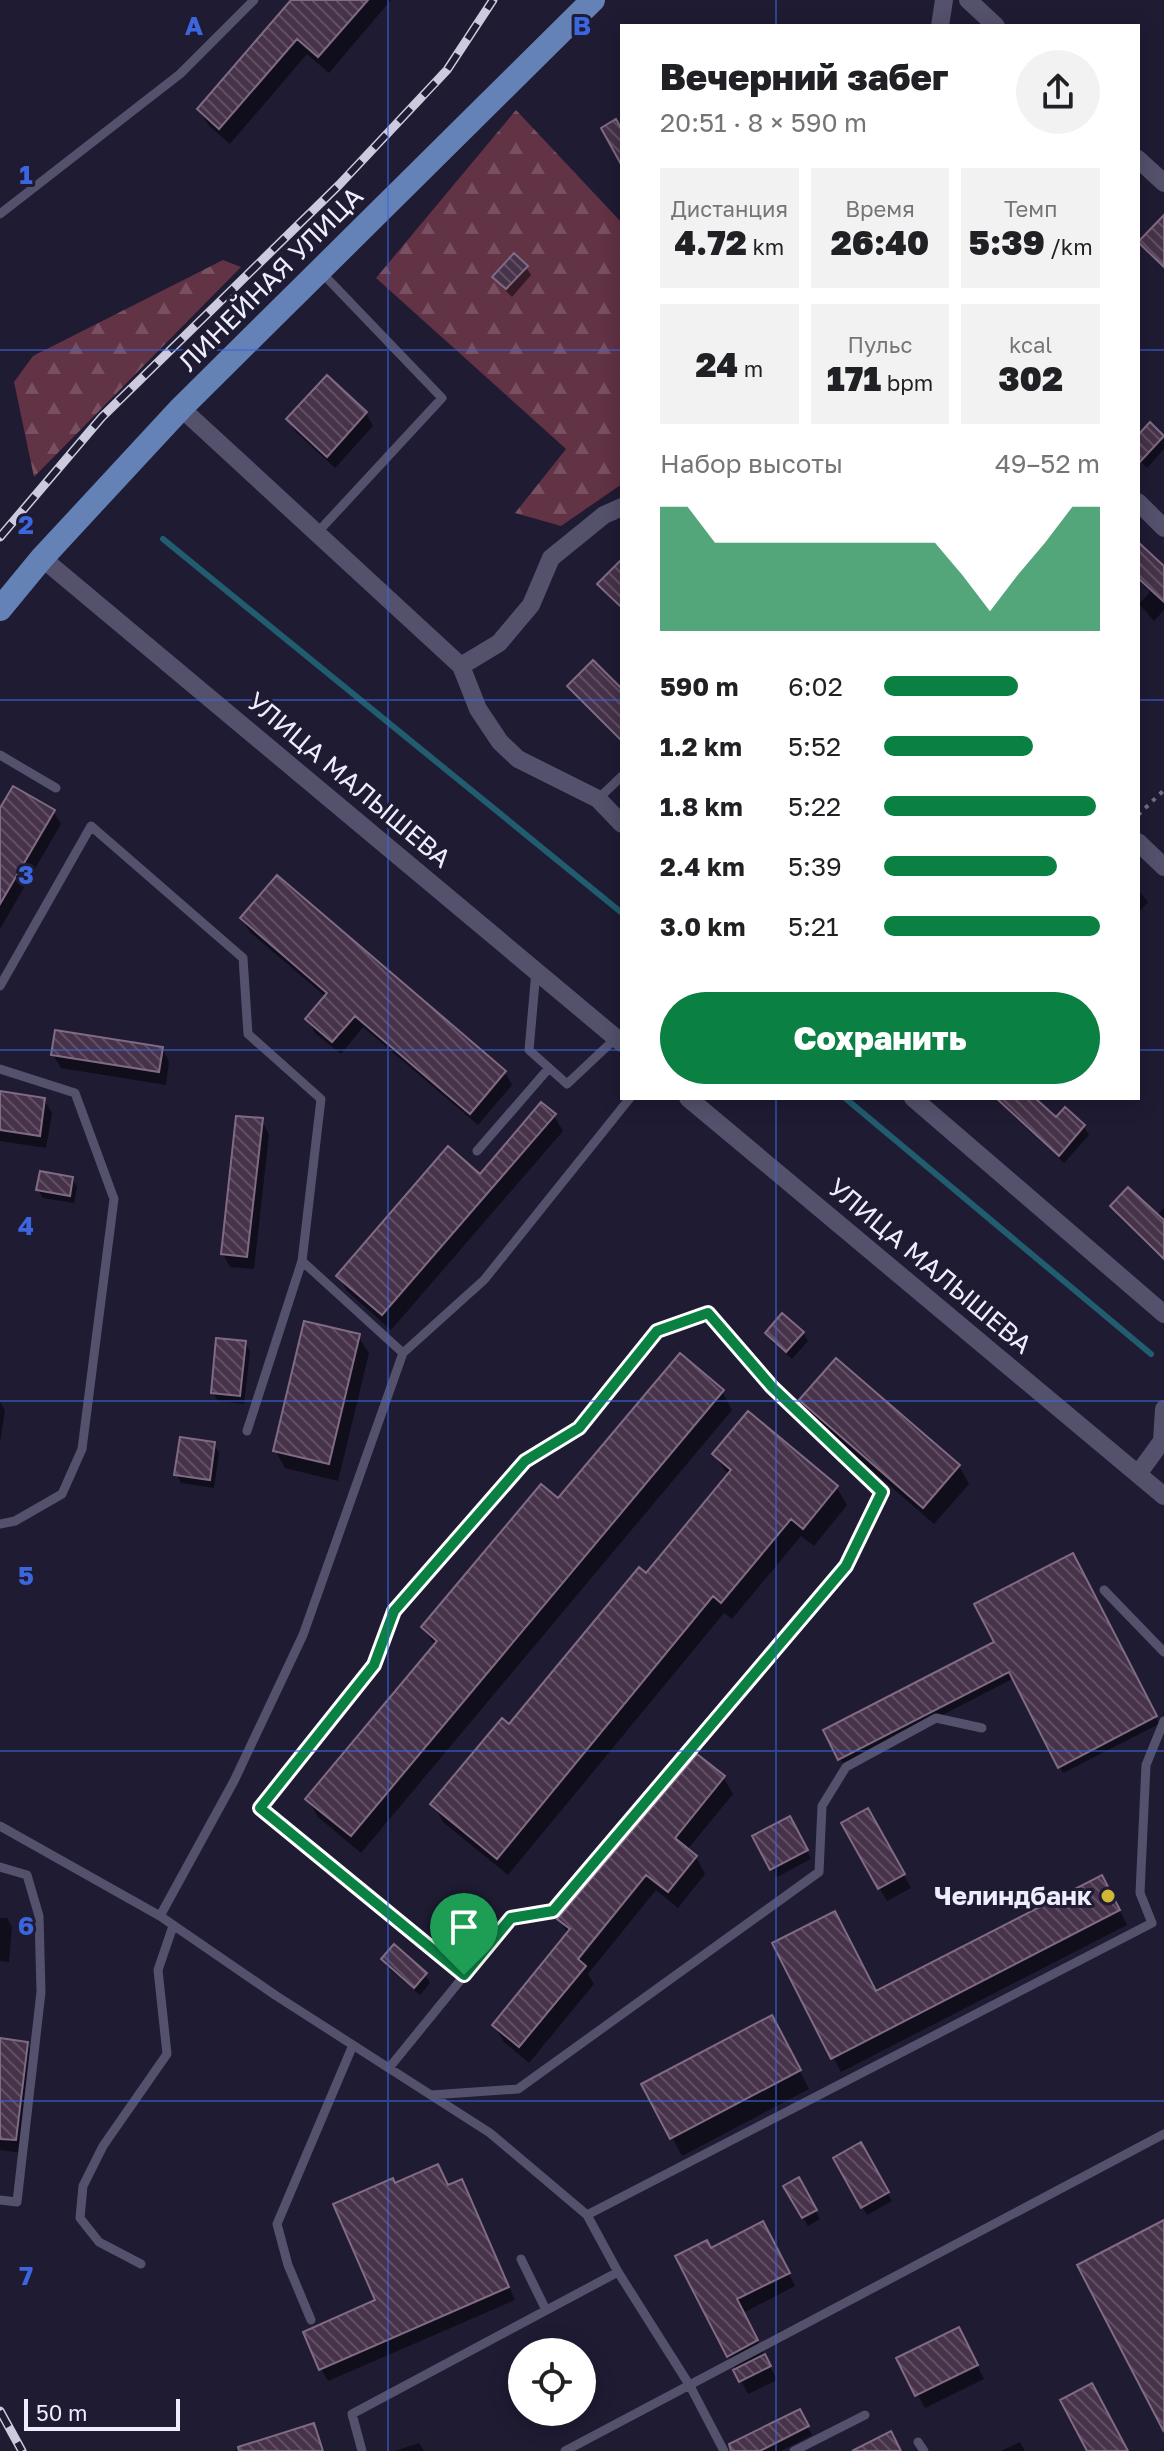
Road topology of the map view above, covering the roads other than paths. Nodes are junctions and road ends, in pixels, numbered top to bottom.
1 (254, 0) edge
2 (593, 0) edge
3 (944, 0) edge
4 (968, 0) edge
5 (940, 24) edge
6 (994, 24) edge
7 (1140, 161) edge
8 (1164, 183) edge
9 (0, 214) edge
10 (320, 270) junction
11 (181, 408) junction
12 (1140, 504) edge
13 (620, 508) edge
14 (1164, 528) edge
15 (317, 533) junction
16 (42, 558) junction
17 (0, 609) edge
18 (461, 666) junction
19 (0, 755) edge
20 (620, 778) edge
21 (56, 788) dead end
22 (598, 799) junction
23 (620, 822) edge
24 (1140, 844) edge
25 (1164, 867) edge
26 (536, 971) junction
27 (0, 986) edge
28 (619, 1040) edge
29 (549, 1068) junction
30 (0, 1069) edge
31 (628, 1100) edge
32 (690, 1100) edge
33 (915, 1100) edge
34 (477, 1151) dead end
35 (302, 1261) junction
36 (1164, 1314) edge
37 (403, 1353) junction
38 (1164, 1409) edge
39 (247, 1431) dead end
40 (1138, 1474) junction
41 (1164, 1496) edge
42 (0, 1524) edge
43 (1104, 1590) dead end
44 (1164, 1652) edge
45 (1164, 1721) edge
46 (982, 1728) dead end
47 (0, 1826) edge
48 (0, 1867) edge
49 (160, 1916) junction
50 (173, 1926) junction
51 (464, 1975) junction
52 (353, 2045) junction
53 (389, 2068) junction
54 (431, 2095) junction
55 (1164, 2134) edge
56 (0, 2200) edge
57 (587, 2215) junction
58 (521, 2259) dead end
59 (141, 2264) dead end
60 (618, 2272) junction
61 (546, 2310) junction
62 (311, 2320) dead end
63 (690, 2386) junction
64 (865, 2415) dead end
65 (583, 2447) edge
66 (362, 2451) edge
67 (565, 2451) edge
68 (724, 2451) edge
69 (794, 2451) edge

1 - 9 lane
2 - 10 main road, ЛИНЕЙНАЯ УЛИЦА
3 - 5 street
4 - 6 street
7 - 8 street
10 - 11 main road, ЛИНЕЙНАЯ УЛИЦА
10 - 15 lane
11 - 15 street
11 - 16 main road, ЛИНЕЙНАЯ УЛИЦА
12 - 14 street
13 - 18 street
15 - 18 street
16 - 17 main road, ЛИНЕЙНАЯ УЛИЦА
16 - 26 street, УЛИЦА МАЛЫШЕВА
18 - 22 street
19 - 21 lane
20 - 22 lane
22 - 23 street
24 - 25 street
26 - 28 street, УЛИЦА МАЛЫШЕВА
26 - 29 lane
27 - 35 lane
28 - 29 lane
29 - 34 lane
30 - 42 lane
31 - 37 lane
32 - 40 street, УЛИЦА МАЛЫШЕВА
33 - 36 street
35 - 37 lane
35 - 39 lane
37 - 49 lane
38 - 40 street
40 - 41 street, УЛИЦА МАЛЫШЕВА
43 - 44 lane
45 - 57 lane
46 - 54 lane
47 - 49 lane
48 - 56 lane
49 - 50 lane
50 - 52 lane
50 - 59 lane
51 - 51 lane
51 - 53 lane
52 - 53 lane
52 - 62 lane
53 - 54 lane
54 - 57 lane
55 - 63 lane
57 - 60 lane
58 - 61 lane
60 - 61 lane
60 - 63 lane
61 - 66 lane
63 - 65 lane
63 - 68 lane
64 - 69 lane
65 - 67 lane

